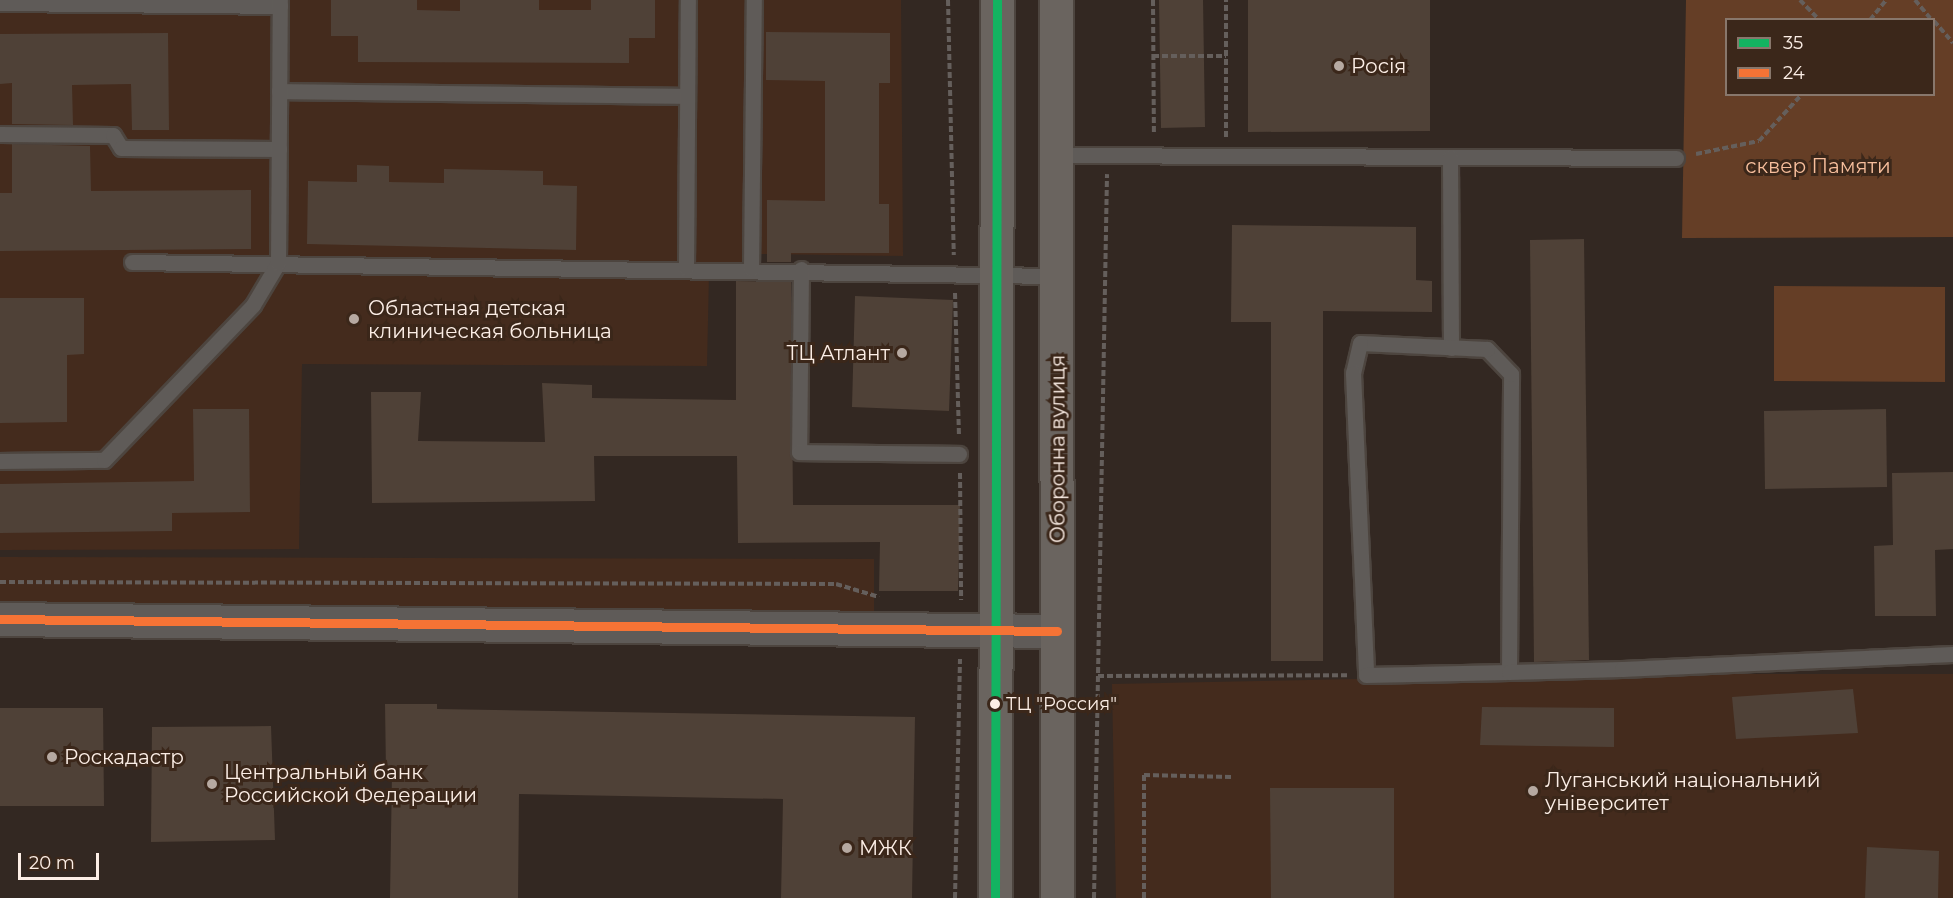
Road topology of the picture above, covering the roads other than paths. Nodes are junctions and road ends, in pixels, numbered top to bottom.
1 (688, 0) edge
2 (754, 0) edge
3 (997, 0) edge
4 (1056, 0) edge
5 (0, 3) edge
6 (280, 3) edge
7 (279, 91) junction
8 (687, 96) junction
9 (0, 134) edge
10 (279, 149) junction
11 (1057, 155) junction
12 (1450, 157) junction
13 (1676, 158) road end
14 (132, 262) dead end
15 (278, 263) junction
16 (686, 268) junction
17 (751, 269) junction
18 (801, 269) junction
19 (998, 272) junction
20 (1058, 276) junction
21 (1451, 348) junction
22 (959, 454) dead end
23 (0, 461) edge
24 (0, 620) edge
25 (998, 630) junction
26 (1057, 631) junction
27 (1953, 654) edge
28 (1509, 672) junction
29 (995, 898) edge
30 (1057, 898) edge

1 - 8 lane
2 - 17 lane
3 - 19 main road
4 - 11 main road, Оборонна вулиця
5 - 6 lane
6 - 7 lane
7 - 8 lane
7 - 10 lane
8 - 16 lane
9 - 10 lane
10 - 15 lane
11 - 12 lane
11 - 20 main road, Оборонна вулиця
12 - 13 lane
12 - 21 lane
14 - 15 lane
15 - 16 lane
15 - 23 lane
16 - 17 lane
17 - 18 lane
18 - 19 lane
18 - 22 lane
19 - 20 lane
19 - 25 main road
20 - 26 main road, Оборонна вулиця
21 - 28 lane
21 - 28 lane
24 - 25 street
25 - 26 street
25 - 29 main road
26 - 30 main road, Оборонна вулиця
27 - 28 lane

